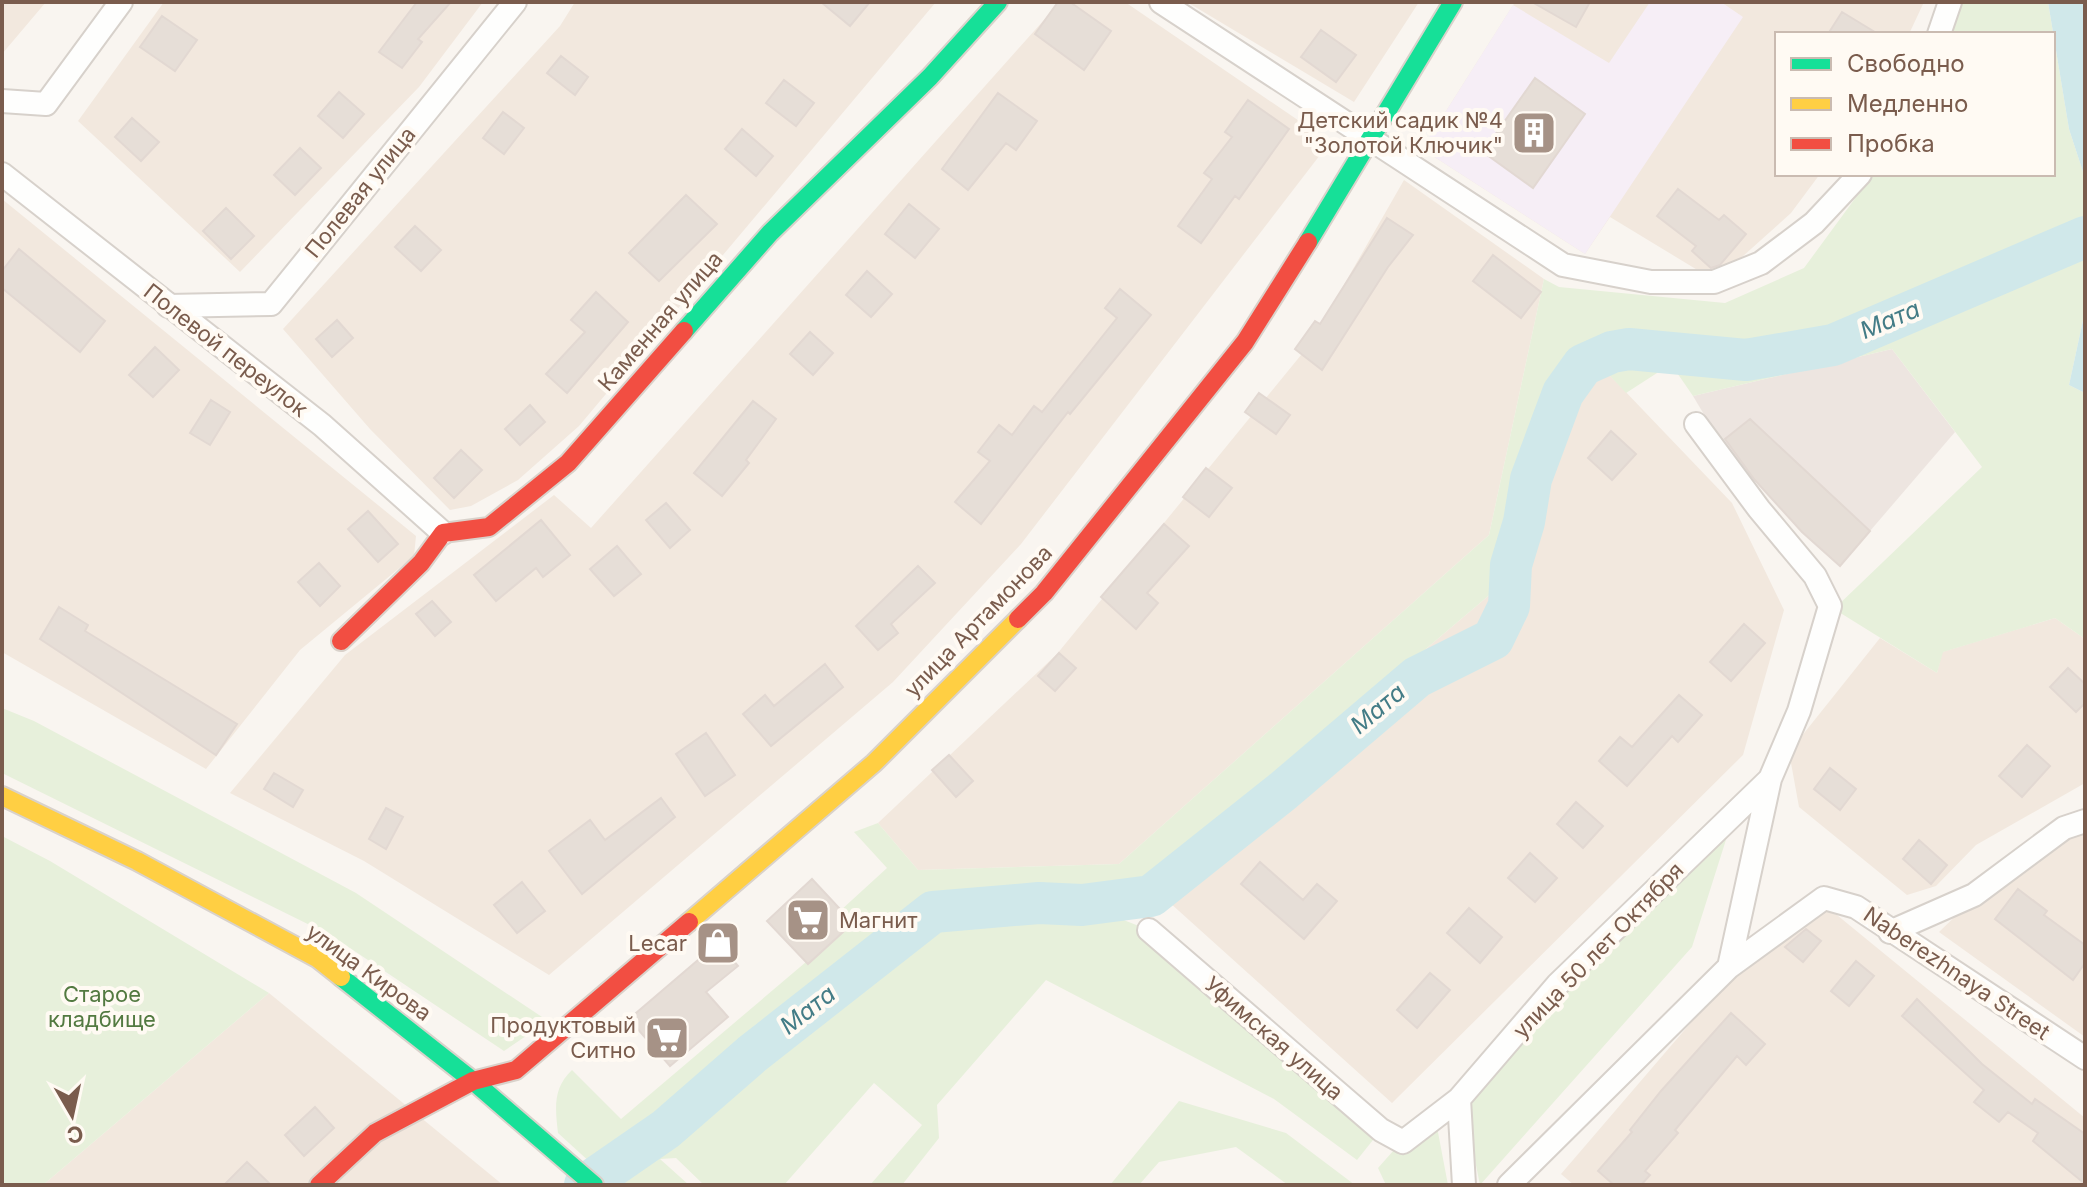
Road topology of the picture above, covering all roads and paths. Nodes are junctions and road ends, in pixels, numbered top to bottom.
1 (121, 2) edge
2 (515, 2) edge
3 (998, 2) edge
4 (1161, 2) edge
5 (1453, 2) edge
6 (1950, 2) edge
7 (1940, 32) edge
8 (2, 101) edge
9 (1372, 141) junction
10 (2, 174) edge
11 (1858, 176) edge
12 (168, 306) junction
13 (1696, 424) dead end
14 (443, 533) junction
15 (341, 641) dead end
16 (1770, 779) junction
17 (2, 796) edge
18 (2085, 821) edge
19 (1149, 930) dead end
20 (1890, 932) junction
21 (1729, 967) junction
22 (2085, 1058) edge
23 (473, 1081) junction
24 (1459, 1099) junction
25 (1403, 1142) joint
26 (319, 1185) edge
27 (594, 1185) edge
28 (1464, 1185) edge
29 (1509, 1185) edge

1 - 8 street
2 - 12 street, Полевая улица
3 - 14 street, Каменная улица
4 - 9 street
5 - 9 street, улица Артамонова
6 - 7 street
9 - 11 street
9 - 23 street, улица Артамонова
10 - 12 street, Полевой переулок
12 - 14 street, Полевой переулок
13 - 16 street, улица 50 лет Октября
14 - 15 street
16 - 21 street, улица 50 лет Октября
16 - 24 street, улица 50 лет Октября
17 - 23 street, улица Кирова
18 - 20 street
19 - 25 street, Уфимская улица
20 - 21 street, Naberezhnaya Street
20 - 22 street, Naberezhnaya Street
21 - 29 street
23 - 26 street, улица Артамонова
23 - 27 street, улица Кирова
24 - 25 street, улица 50 лет Октября
24 - 28 street

